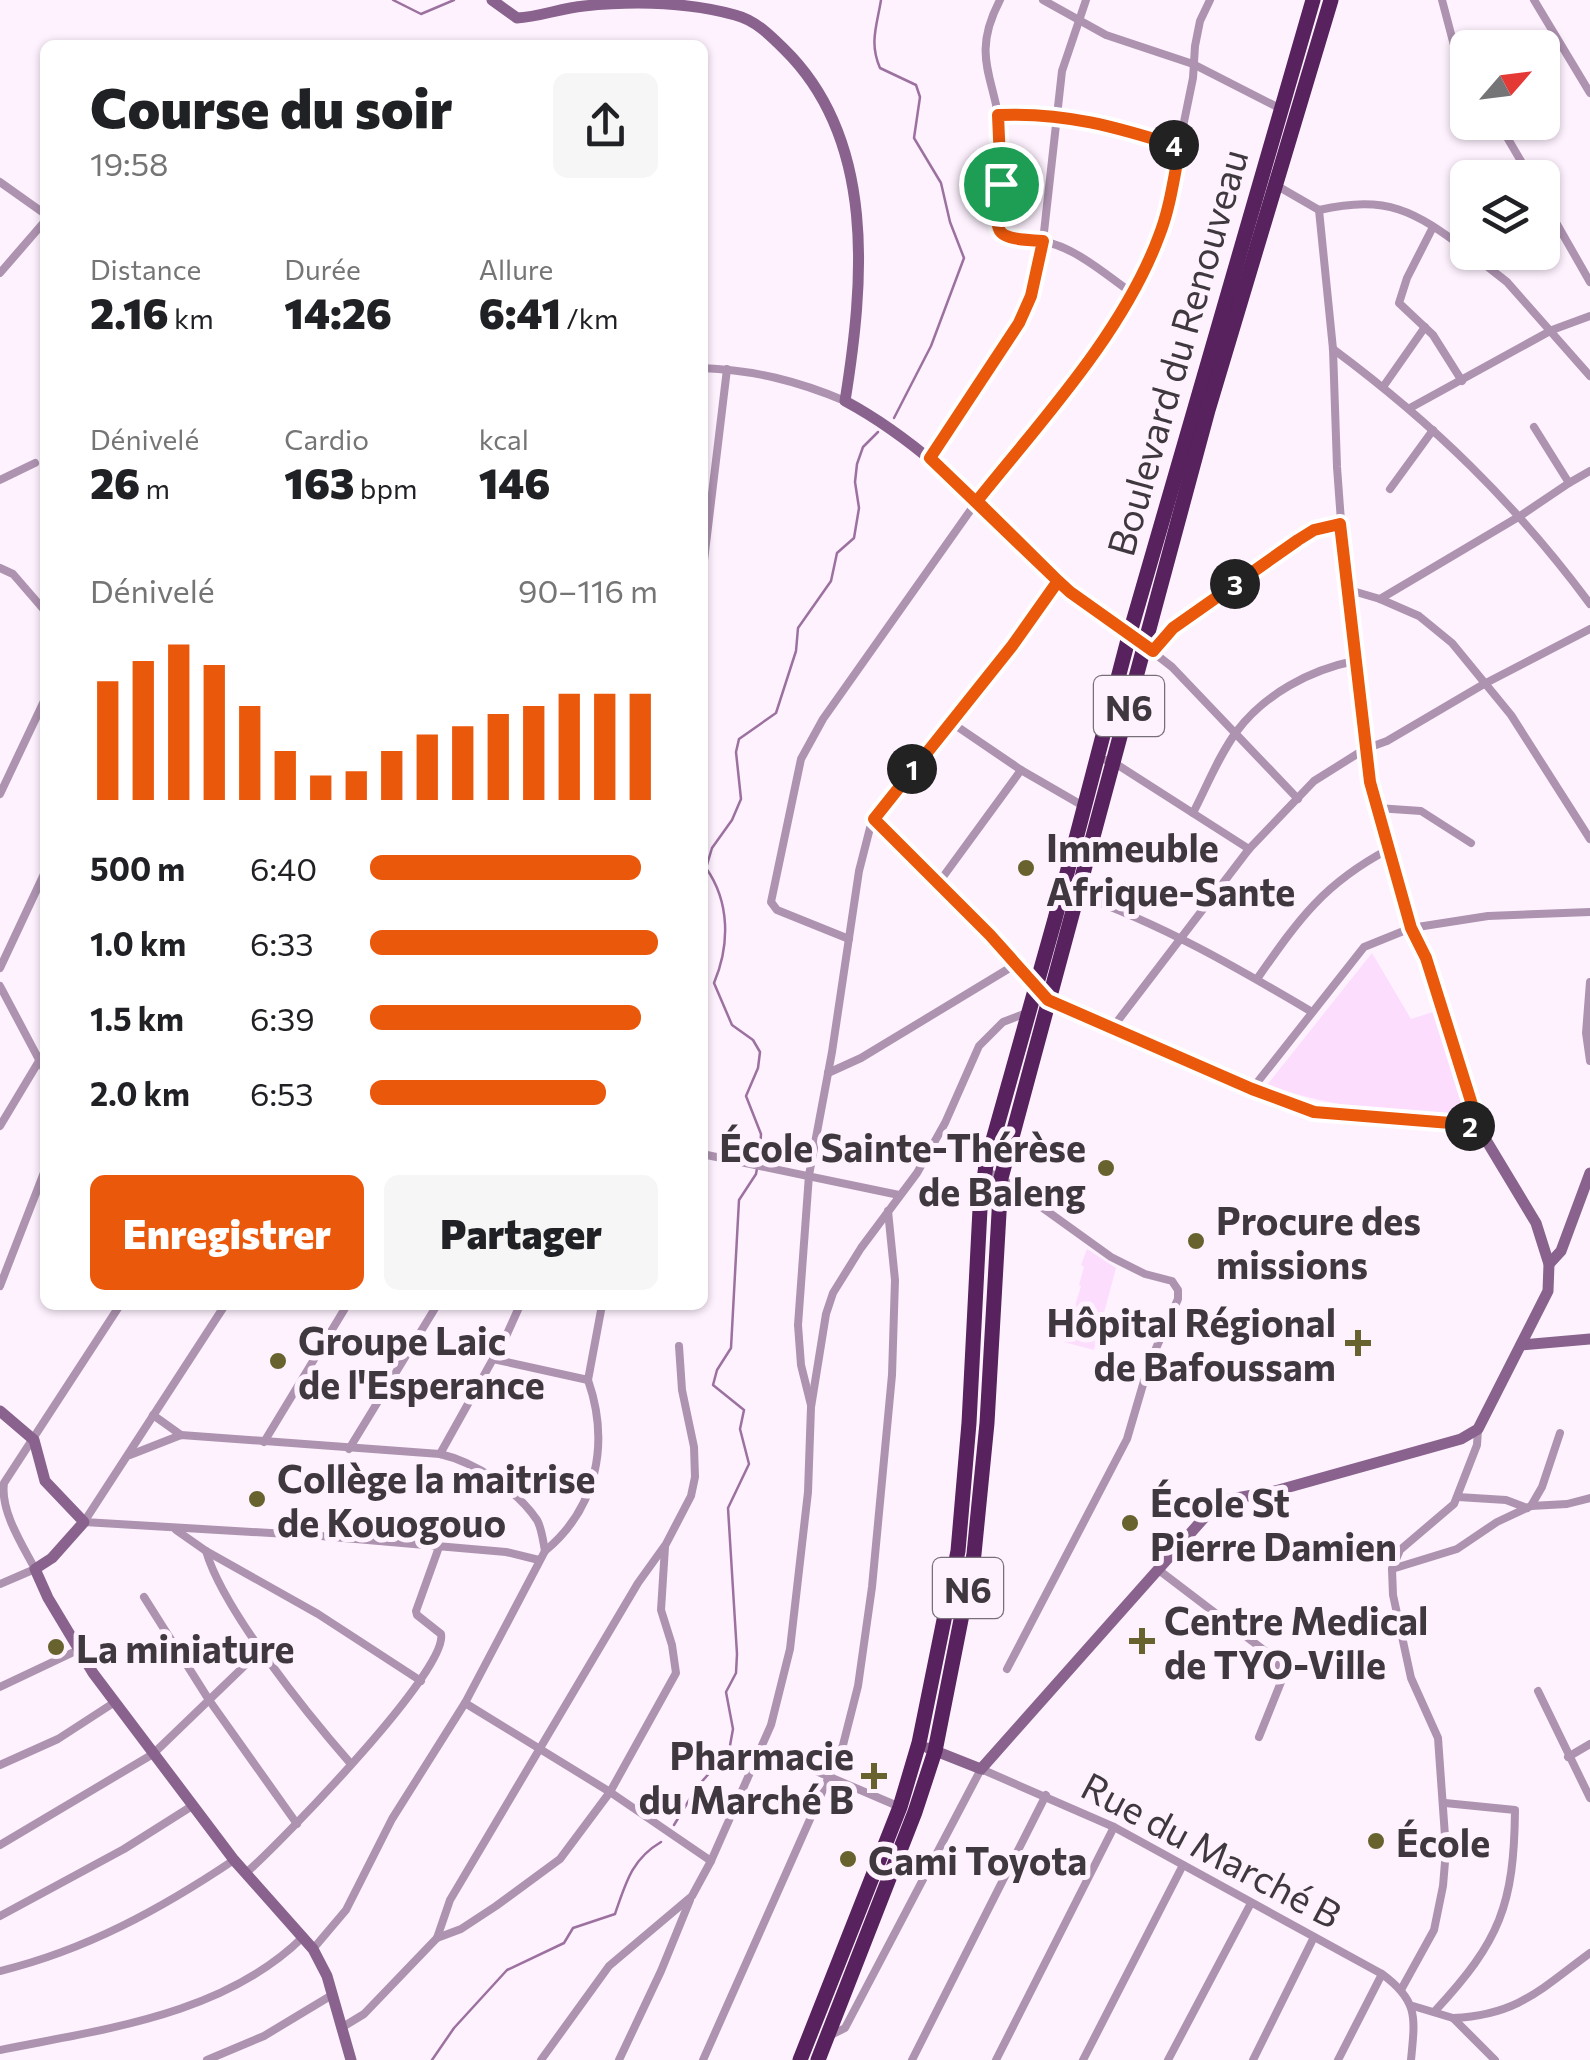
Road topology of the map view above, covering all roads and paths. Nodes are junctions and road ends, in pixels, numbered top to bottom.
1 (492, 0) edge
2 (1000, 0) edge
3 (1042, 0) edge
4 (1086, 0) edge
5 (1210, 0) edge
6 (1313, 0) edge
7 (1331, 0) edge
8 (1442, 0) edge
9 (1534, 0) edge
10 (1078, 21) junction
11 (1450, 30) edge
12 (1193, 64) junction
13 (1590, 93) edge
14 (1280, 109) junction
15 (998, 115) junction
16 (1297, 115) junction
17 (1058, 116) junction
18 (1180, 147) junction
19 (1260, 180) junction
20 (0, 182) edge
21 (1277, 185) junction
22 (1319, 210) junction
23 (40, 213) edge
24 (40, 223) edge
25 (1433, 227) junction
26 (1560, 230) edge
27 (1450, 239) edge
28 (1043, 241) junction
29 (1491, 270) edge
30 (0, 273) edge
31 (1590, 282) edge
32 (1132, 293) junction
33 (1590, 316) edge
34 (1425, 327) junction
35 (1552, 330) junction
36 (1333, 350) junction
37 (1214, 363) junction
38 (708, 368) edge
39 (727, 369) junction
40 (1590, 376) edge
41 (1462, 381) junction
42 (1384, 386) junction
43 (846, 401) junction
44 (1410, 408) junction
45 (1534, 426) dead end
46 (1433, 430) junction
47 (930, 458) junction
48 (34, 462) dead end
49 (1590, 471) edge
50 (0, 480) edge
51 (1569, 484) junction
52 (1390, 488) dead end
53 (977, 501) junction
54 (1520, 516) junction
55 (1340, 524) junction
56 (708, 528) edge
57 (0, 568) edge
58 (1058, 581) junction
59 (1346, 589) junction
60 (1380, 599) junction
61 (1590, 604) edge
62 (40, 605) edge
63 (1590, 629) edge
64 (1141, 643) junction
65 (1354, 661) junction
66 (1484, 684) junction
67 (40, 710) edge
68 (949, 722) junction
69 (1236, 732) junction
70 (1365, 749) junction
71 (1106, 760) junction
72 (1020, 770) junction
73 (0, 794) edge
74 (1298, 799) junction
75 (1085, 807) junction
76 (1377, 808) junction
77 (1193, 813) junction
78 (874, 819) junction
79 (1590, 839) edge
80 (1470, 843) dead end
81 (1389, 848) junction
82 (1249, 849) junction
83 (40, 883) edge
84 (937, 885) junction
85 (1076, 894) junction
86 (1590, 912) edge
87 (1411, 928) junction
88 (1182, 938) junction
89 (849, 939) junction
90 (1018, 964) junction
91 (0, 968) edge
92 (1257, 980) junction
93 (1590, 982) edge
94 (1035, 983) junction
95 (0, 986) edge
96 (1040, 1010) junction
97 (1312, 1012) junction
98 (1113, 1027) junction
99 (40, 1060) edge
100 (1590, 1061) edge
101 (40, 1070) edge
102 (828, 1073) junction
103 (1252, 1089) junction
104 (0, 1126) edge
105 (1480, 1130) junction
106 (708, 1155) edge
107 (985, 1171) junction
108 (1590, 1172) edge
109 (809, 1175) junction
110 (1001, 1178) junction
111 (40, 1183) edge
112 (899, 1194) junction
113 (888, 1211) junction
114 (1550, 1264) junction
115 (0, 1286) edge
116 (984, 1308) junction
117 (117, 1310) edge
118 (221, 1310) edge
119 (344, 1310) edge
120 (435, 1310) edge
121 (518, 1310) edge
122 (601, 1310) edge
123 (1590, 1339) edge
124 (1520, 1345) junction
125 (678, 1346) dead end
126 (494, 1359) junction
127 (588, 1380) junction
128 (811, 1407) junction
129 (0, 1411) edge
130 (153, 1415) junction
131 (969, 1423) junction
132 (987, 1423) junction
133 (1478, 1429) junction
134 (1560, 1433) dead end
135 (181, 1435) junction
136 (34, 1440) junction
137 (264, 1442) junction
138 (348, 1449) junction
139 (440, 1454) junction
140 (130, 1455) junction
141 (1, 1491) edge
142 (1458, 1497) junction
143 (1590, 1498) edge
144 (1529, 1507) junction
145 (84, 1522) junction
146 (172, 1528) junction
147 (666, 1544) junction
148 (439, 1547) junction
149 (206, 1551) junction
150 (966, 1553) junction
151 (542, 1555) junction
152 (35, 1569) junction
153 (1392, 1569) junction
154 (1160, 1571) junction
155 (0, 1584) edge
156 (144, 1597) dead end
157 (262, 1649) junction
158 (78, 1650) junction
159 (1007, 1669) dead end
160 (422, 1681) junction
161 (0, 1687) edge
162 (1538, 1691) dead end
163 (209, 1700) junction
164 (115, 1702) junction
165 (466, 1704) junction
166 (1259, 1737) dead end
167 (919, 1744) junction
168 (1590, 1744) edge
169 (762, 1748) junction
170 (541, 1750) junction
171 (935, 1751) junction
172 (153, 1754) junction
173 (1568, 1756) junction
174 (351, 1764) junction
175 (0, 1765) edge
176 (982, 1769) junction
177 (828, 1776) junction
178 (610, 1792) junction
179 (1046, 1794) junction
180 (1590, 1798) edge
181 (1445, 1803) junction
182 (192, 1806) junction
183 (908, 1810) junction
184 (297, 1824) junction
185 (1114, 1827) junction
186 (0, 1845) edge
187 (234, 1860) junction
188 (711, 1861) junction
189 (1183, 1865) junction
190 (246, 1873) junction
191 (692, 1896) junction
192 (1251, 1903) junction
193 (0, 1916) edge
194 (304, 1936) junction
195 (1314, 1937) junction
196 (437, 1938) junction
197 (312, 1949) junction
198 (1590, 1952) edge
199 (0, 1971) edge
200 (1382, 1974) junction
201 (1402, 1988) junction
202 (332, 1996) junction
203 (1412, 2006) junction
204 (1435, 2011) junction
205 (1453, 2018) junction
206 (341, 2028) junction
207 (827, 2037) junction
208 (0, 2050) edge
209 (207, 2060) edge
210 (351, 2060) edge
211 (541, 2060) edge
212 (619, 2060) edge
213 (703, 2060) edge
214 (800, 2060) edge
215 (818, 2060) edge
216 (912, 2060) edge
217 (996, 2060) edge
218 (1083, 2060) edge
219 (1168, 2060) edge
220 (1253, 2060) edge
221 (1338, 2060) edge
222 (1411, 2060) edge
223 (1496, 2060) edge

1 - 43 street
2 - 15 street
3 - 10 street
4 - 10 street
5 - 12 street
6 - 14 highway, Boulevard du Renouveau / N6
7 - 16 highway, Boulevard du Renouveau / N6
8 - 11 street
9 - 13 street
10 - 12 street
10 - 17 street
12 - 14 street
12 - 18 street
14 - 16 street
14 - 19 highway, Boulevard du Renouveau / N6
15 - 17 street
15 - 28 street
16 - 21 highway, Boulevard du Renouveau / N6
17 - 18 street
17 - 28 street
18 - 32 street
19 - 21 street
19 - 37 highway, Boulevard du Renouveau / N6
20 - 23 street
21 - 22 street
21 - 37 highway, Boulevard du Renouveau / N6
22 - 25 street
22 - 36 street
24 - 30 street
25 - 27 street
25 - 34 street
26 - 31 street
28 - 32 street
28 - 47 street
29 - 35 street
32 - 53 street
33 - 35 street
34 - 41 street
34 - 42 street
35 - 40 street
35 - 41 street
36 - 42 street
36 - 55 street
37 - 64 highway, Boulevard du Renouveau / N6
38 - 39 street
39 - 43 street
39 - 56 street
41 - 44 street
42 - 44 street
43 - 47 street
44 - 46 street
45 - 51 street
46 - 52 street
46 - 54 street
47 - 53 street
48 - 50 street
49 - 51 street
51 - 54 street
53 - 58 street
53 - 89 street
54 - 60 street
54 - 61 street
55 - 59 street
55 - 64 street
57 - 62 street
58 - 64 street
58 - 68 street
59 - 60 street
59 - 65 street
60 - 66 street
63 - 66 street
64 - 69 street
64 - 71 highway, Boulevard du Renouveau / N6
65 - 69 street
65 - 70 street
66 - 70 street
66 - 79 street
67 - 73 street
68 - 72 street
68 - 78 street
69 - 74 street
69 - 77 street
70 - 74 street
70 - 76 street
71 - 75 highway, Boulevard du Renouveau / N6
71 - 77 street
71 - 85 highway, Boulevard du Renouveau / N6
72 - 75 street
72 - 84 street
74 - 82 street
75 - 94 highway, Boulevard du Renouveau / N6
76 - 80 street
76 - 81 street
77 - 82 street
78 - 84 street
78 - 89 street
81 - 87 street
81 - 92 street
82 - 88 street
83 - 91 street
84 - 90 street
85 - 88 street
85 - 96 highway, Boulevard du Renouveau / N6
86 - 87 street
87 - 97 street
87 - 105 street
88 - 92 street
88 - 98 street
89 - 102 street
90 - 94 street
90 - 102 street
92 - 97 street
93 - 100 street
94 - 96 highway, Boulevard du Renouveau / N6
94 - 96 street
95 - 99 street
96 - 98 street
96 - 107 highway, Boulevard du Renouveau / N6
96 - 110 highway, Boulevard du Renouveau / N6
96 - 112 street
97 - 103 street
98 - 103 street
101 - 104 street
102 - 109 street
103 - 105 street
105 - 114 street
106 - 109 street
107 - 110 street
107 - 116 highway, Boulevard du Renouveau / N6
108 - 114 street
109 - 112 street
109 - 128 street
110 - 116 highway, Boulevard du Renouveau / N6
110 - 159 street
111 - 115 street
112 - 113 street
113 - 128 street
113 - 177 street
114 - 124 street
116 - 131 highway, Boulevard du Renouveau / N6
116 - 132 highway, Boulevard du Renouveau / N6
117 - 136 street
118 - 130 street
119 - 137 street
120 - 138 street
121 - 126 street
122 - 127 street
123 - 124 street
124 - 133 street
125 - 147 street
126 - 127 street
126 - 139 street
127 - 151 street
128 - 169 street
129 - 136 street
130 - 135 street
130 - 140 street
131 - 132 highway
131 - 150 highway, Boulevard du Renouveau / N6
132 - 150 highway, N6
133 - 142 street
133 - 154 street
134 - 144 street
135 - 137 street
135 - 140 street
136 - 141 street
136 - 145 street
137 - 138 street
138 - 139 street
139 - 151 street
140 - 145 street
141 - 152 street
142 - 144 street
142 - 153 street
143 - 144 street
144 - 153 street
145 - 146 street
145 - 152 street
146 - 148 street
146 - 149 street
147 - 170 street
147 - 178 street
148 - 151 street
148 - 160 street
149 - 157 street
149 - 160 street
150 - 167 highway, Boulevard du Renouveau / N6
150 - 171 highway, N6
151 - 165 street
152 - 155 street
152 - 158 street
153 - 181 street
154 - 166 street
154 - 176 street
156 - 163 street
157 - 163 street
157 - 174 street
158 - 161 street
158 - 164 street
160 - 174 street
162 - 173 street
163 - 172 street
163 - 184 street
164 - 172 street
164 - 175 street
165 - 170 street
165 - 197 street
167 - 171 street, Rue du Marché B
167 - 183 highway, Boulevard du Renouveau / N6
168 - 173 street
169 - 177 street
169 - 188 street
170 - 178 street
170 - 196 street
171 - 176 street, Rue du Marché B
171 - 183 highway, Boulevard du Renouveau / N6
172 - 182 street
172 - 186 street
173 - 180 street
174 - 184 street
176 - 179 street, Rue du Marché B
176 - 207 street
177 - 183 street
177 - 213 street
178 - 188 street
178 - 196 street
179 - 185 street, Rue du Marché B
179 - 216 street
181 - 201 street
181 - 204 street
182 - 187 street
182 - 193 street
183 - 207 highway, Boulevard du Renouveau / N6
183 - 214 highway, Boulevard du Renouveau / N6
184 - 190 street
185 - 189 street, Rue du Marché B
185 - 217 street
187 - 190 street
187 - 199 street
188 - 191 street
189 - 192 street, Rue du Marché B
189 - 218 street
190 - 194 street
191 - 211 street
191 - 212 street
192 - 195 street, Rue du Marché B
192 - 219 street
194 - 197 street
194 - 208 street
195 - 200 street, Rue du Marché B
195 - 220 street
196 - 206 street
197 - 202 street
198 - 205 street
200 - 201 street, Rue du Marché B
200 - 221 street
201 - 203 street, Rue du Marché B
202 - 206 street
202 - 209 street
203 - 204 street
203 - 222 street
204 - 205 street
205 - 223 street
206 - 210 street
207 - 215 highway, Boulevard du Renouveau / N6

